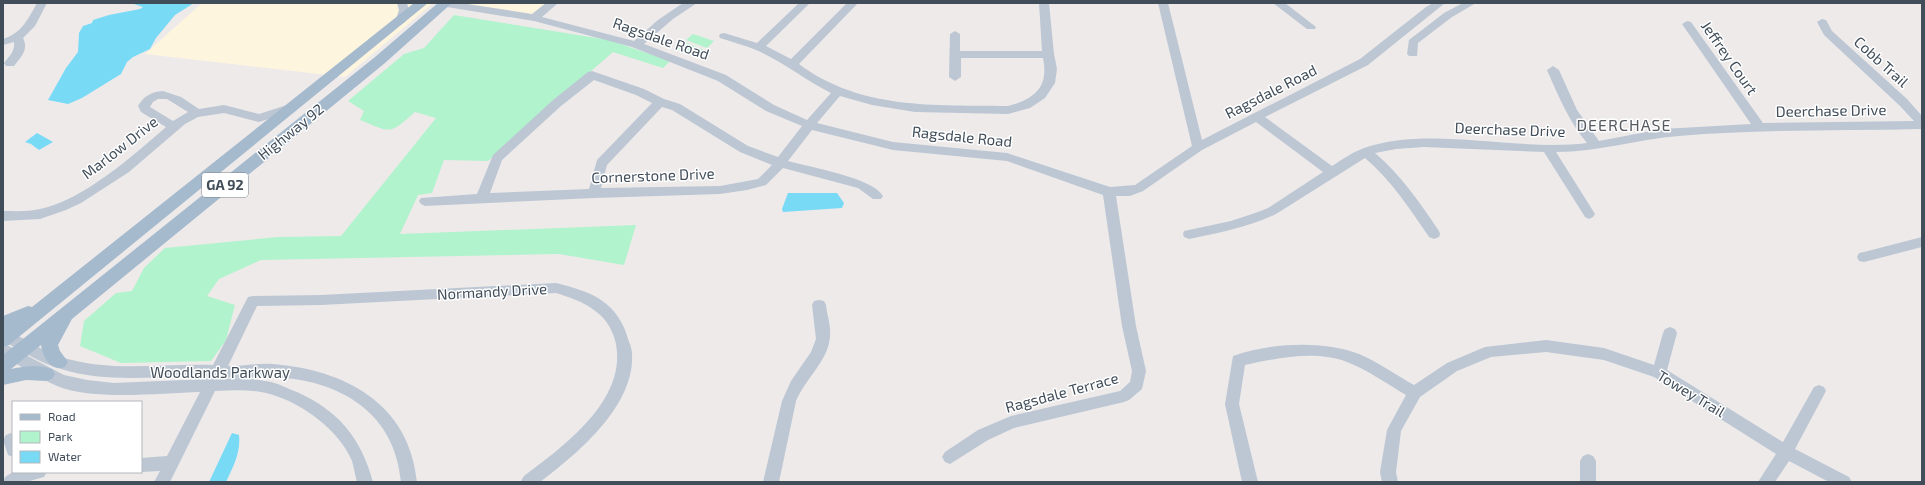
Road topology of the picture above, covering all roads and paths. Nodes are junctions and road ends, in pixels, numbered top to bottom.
1 (42, 3) edge
2 (402, 3) edge
3 (422, 3) edge
4 (441, 3) edge
5 (445, 3) edge
6 (553, 3) edge
7 (692, 3) edge
8 (805, 3) edge
9 (852, 3) edge
10 (1044, 3) edge
11 (1163, 3) edge
12 (1278, 3) edge
13 (1440, 3) edge
14 (1471, 3) edge
15 (534, 18) junction
16 (400, 22) junction
17 (1822, 22) dead end
18 (1687, 24) dead end
19 (1311, 27) dead end
20 (955, 34) dead end
21 (724, 36) dead end
22 (18, 38) junction
23 (3, 42) edge
24 (636, 46) junction
25 (759, 47) junction
26 (1048, 54) junction
27 (1413, 54) dead end
28 (956, 55) junction
29 (10, 63) dead end
30 (792, 64) junction
31 (1553, 70) dead end
32 (955, 77) dead end
33 (838, 92) junction
34 (660, 102) junction
35 (297, 105) junction
36 (197, 113) junction
37 (1257, 117) junction
38 (255, 118) junction
39 (1922, 124) edge
40 (809, 125) junction
41 (174, 127) junction
42 (1760, 128) junction
43 (249, 144) junction
44 (1596, 146) junction
45 (1198, 147) junction
46 (1548, 149) junction
47 (1366, 152) junction
48 (780, 163) junction
49 (1332, 172) junction
50 (1109, 192) junction
51 (594, 193) junction
52 (877, 196) dead end
53 (482, 198) junction
54 (425, 201) dead end
55 (1589, 214) dead end
56 (3, 216) edge
57 (1189, 234) dead end
58 (1434, 234) dead end
59 (1922, 242) edge
60 (1864, 257) dead end
61 (819, 305) dead end
62 (74, 308) junction
63 (1670, 333) dead end
64 (9, 341) edge
65 (3, 365) edge
66 (53, 368) junction
67 (219, 370) junction
68 (1659, 373) junction
69 (3, 378) edge
70 (210, 386) junction
71 (1819, 391) dead end
72 (1415, 393) junction
73 (1786, 452) junction
74 (950, 457) dead end
75 (1588, 461) dead end
76 (171, 463) junction
77 (142, 465) edge
78 (33, 473) edge
79 (15, 477) edge
80 (529, 481) edge
81 (162, 482) edge
82 (365, 482) edge
83 (409, 482) edge
84 (771, 482) edge
85 (1250, 482) edge
86 (1390, 482) edge
87 (1588, 482) edge
88 (1766, 482) edge
89 (1844, 482) edge

1 - 22 street
2 - 16 street
3 - 16 main road, Highway 92 / GA 92
4 - 5 street, Ragsdale Road
5 - 15 street, Ragsdale Road
5 - 62 main road, Highway 92 / GA 92
6 - 15 street
7 - 24 street
8 - 25 street
9 - 30 street
10 - 26 street
11 - 45 street
12 - 19 street
13 - 37 street, Ragsdale Road
14 - 27 street
15 - 24 street, Ragsdale Road
16 - 35 main road, Highway 92 / GA 92
17 - 39 street, Cobb Trail
18 - 42 street, Jeffrey Court
20 - 28 street
21 - 25 street
22 - 23 street
22 - 29 street
24 - 40 street, Ragsdale Road
25 - 30 street
26 - 28 street
26 - 33 street
28 - 32 street
30 - 33 street
31 - 44 street
33 - 40 street, Cornerstone Drive
34 - 48 street
34 - 51 street
34 - 53 street
35 - 38 street, Marlow Drive
35 - 43 main road, Highway 92 / GA 92
36 - 38 street, Marlow Drive
36 - 41 street, Marlow Drive
36 - 41 street
37 - 45 street, Ragsdale Road
37 - 49 street
38 - 43 street
39 - 42 street, Deerchase Drive
40 - 48 street, Cornerstone Drive
40 - 50 street, Ragsdale Road
41 - 56 street, Marlow Drive
42 - 44 street, Deerchase Drive
43 - 64 main road, Highway 92 / GA 92
44 - 46 street, Deerchase Drive
45 - 50 street, Ragsdale Road
46 - 47 street, Deerchase Drive
46 - 55 street
47 - 49 street, Deerchase Drive
47 - 58 street
48 - 51 street, Cornerstone Drive
48 - 52 street
49 - 57 street, Deerchase Drive
50 - 74 street, Ragsdale Terrace
51 - 53 street, Cornerstone Drive
53 - 54 street, Cornerstone Drive
59 - 60 street
61 - 84 street
62 - 64 main road, Highway 92 / GA 92
62 - 66 main road
63 - 68 street
64 - 65 main road, Highway 92 / GA 92
64 - 66 street, Woodlands Parkway
66 - 67 street, Woodlands Parkway
66 - 69 main road
66 - 70 street, Woodlands Parkway
67 - 70 street, Normandy Drive
67 - 80 street, Normandy Drive
67 - 83 street, Woodlands Parkway
68 - 72 street, Towey Trail
68 - 73 street, Towey Trail
70 - 76 street, Normandy Drive
70 - 82 street, Woodlands Parkway
71 - 73 street
72 - 85 street
72 - 86 street, Towey Trail
73 - 88 street
73 - 89 street, Towey Trail
75 - 87 street
76 - 77 street
76 - 81 street, Normandy Drive
78 - 79 street

